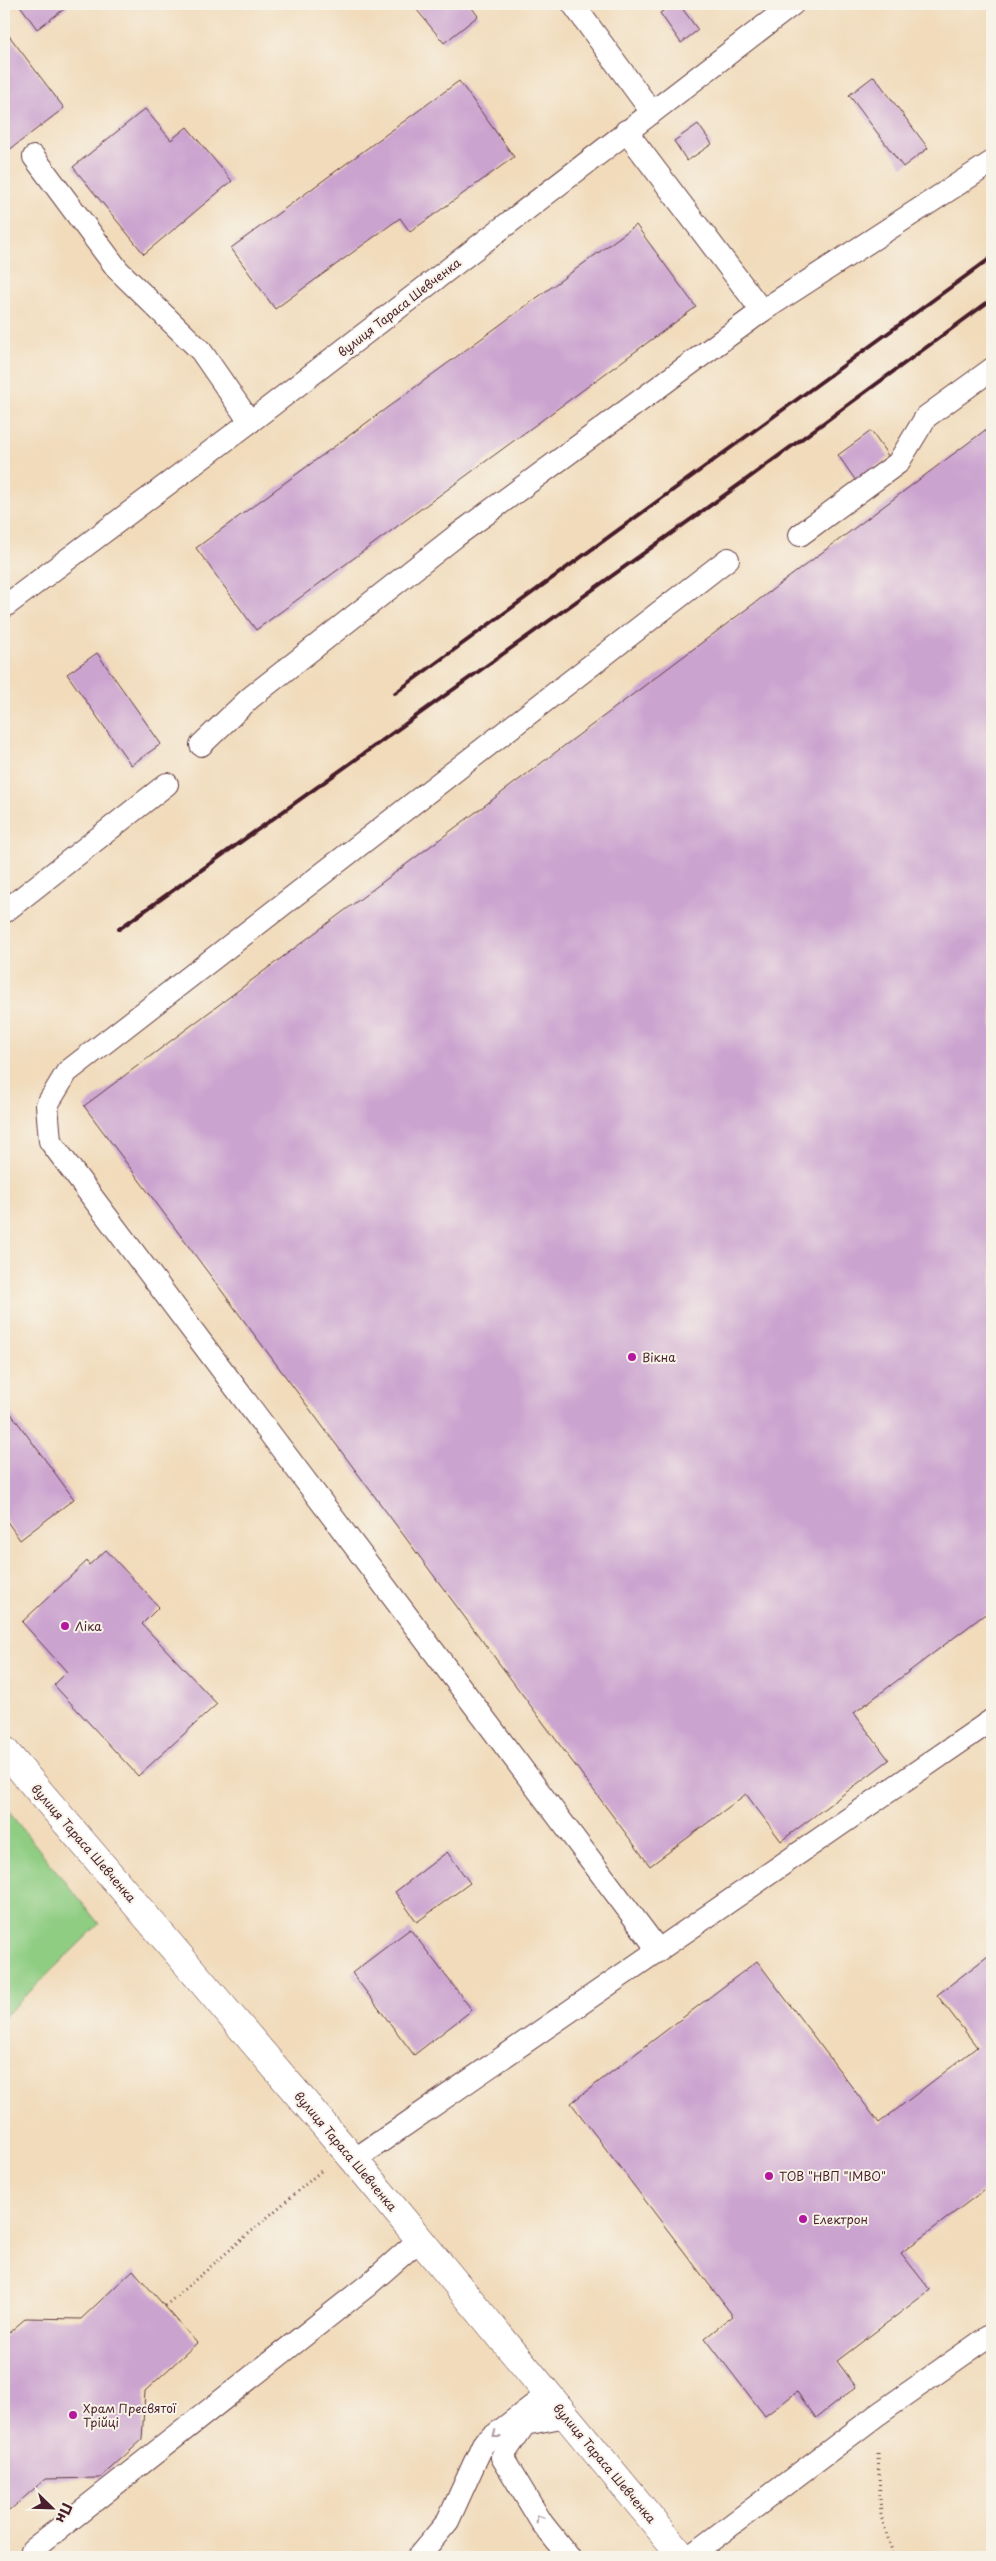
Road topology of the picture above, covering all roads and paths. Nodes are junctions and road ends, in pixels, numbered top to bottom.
1 (573, 4) edge
2 (793, 4) edge
3 (651, 112) junction
4 (626, 131) junction
5 (34, 157) dead end
6 (992, 162) edge
7 (762, 311) junction
8 (992, 369) edge
9 (250, 422) junction
10 (800, 536) dead end
11 (728, 559) dead end
12 (4, 608) edge
13 (201, 744) dead end
14 (167, 784) dead end
15 (4, 912) edge
16 (992, 1720) edge
17 (4, 1750) edge
18 (659, 1951) junction
19 (354, 2160) junction
20 (325, 2168) dead end
21 (420, 2239) junction
22 (165, 2306) dead end
23 (992, 2334) edge
24 (548, 2394) junction
25 (566, 2416) junction
26 (877, 2416) junction
27 (32, 2550) dead end
28 (418, 2557) edge
29 (569, 2557) edge
30 (683, 2557) edge
31 (689, 2557) edge
32 (894, 2557) edge

1 - 3 lane
2 - 3 lane, вулиця Тараса Шевченка
3 - 4 lane, вулиця Тараса Шевченка
4 - 7 lane
4 - 9 lane, вулиця Тараса Шевченка
5 - 9 lane
6 - 7 lane
7 - 13 lane
8 - 10 lane
9 - 12 lane, вулиця Тараса Шевченка
11 - 18 lane
14 - 15 lane
16 - 18 lane
17 - 19 street, вулиця Тараса Шевченка
18 - 19 lane
19 - 21 street, вулиця Тараса Шевченка
20 - 22 path
21 - 24 street, вулиця Тараса Шевченка
21 - 27 lane
23 - 26 lane
24 - 25 street, вулиця Тараса Шевченка
24 -> 28 lane
29 -> 25 lane
25 - 30 street, вулиця Тараса Шевченка
26 - 31 lane
26 - 32 path

